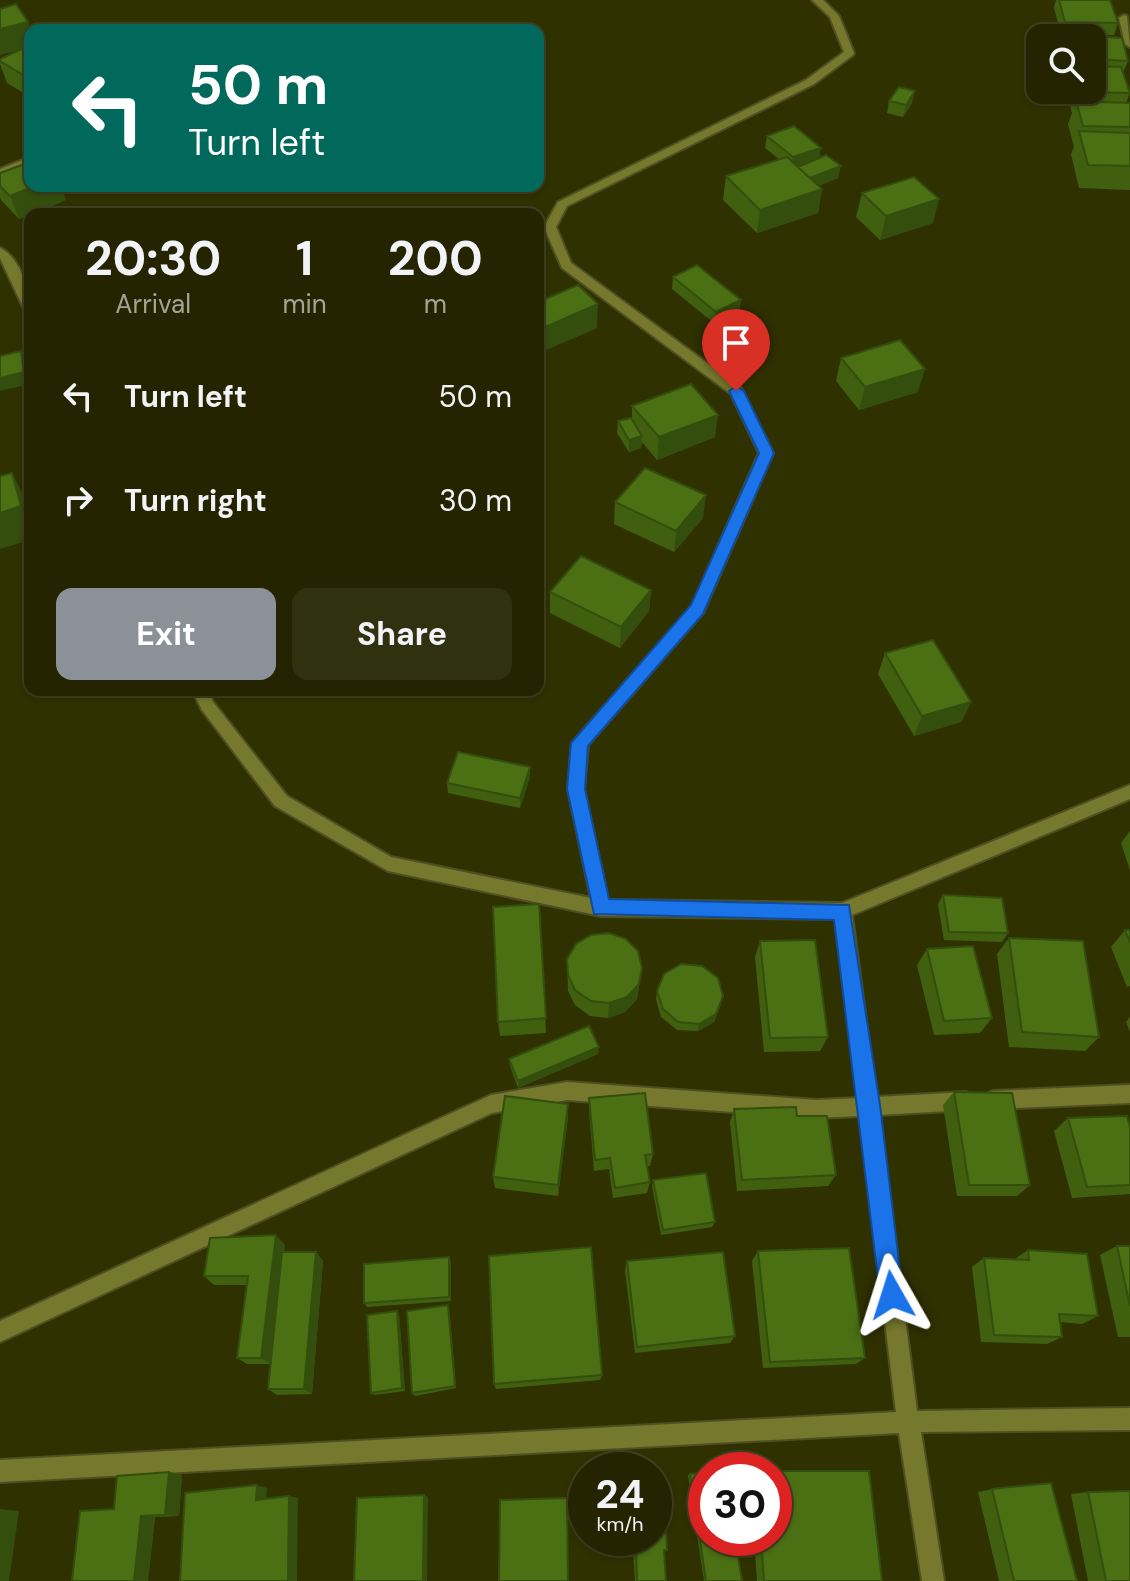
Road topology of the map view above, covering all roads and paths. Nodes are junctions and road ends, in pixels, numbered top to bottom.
1 (817, 0) edge
2 (1124, 18) dead end
3 (1130, 44) edge
4 (24, 163) edge
5 (0, 173) edge
6 (0, 252) edge
7 (24, 296) edge
8 (203, 696) edge
9 (1130, 792) edge
10 (601, 908) junction
11 (843, 911) junction
12 (1130, 1094) edge
13 (870, 1105) junction
14 (0, 1332) edge
15 (1130, 1419) edge
16 (906, 1422) junction
17 (0, 1471) edge
18 (933, 1581) edge

1 - 10 street
2 - 3 street
4 - 5 street
6 - 7 street
8 - 10 street
9 - 11 street
10 - 11 street
11 - 13 street
12 - 13 street
13 - 14 street
13 - 16 street
15 - 16 street
16 - 17 street
16 - 18 street

